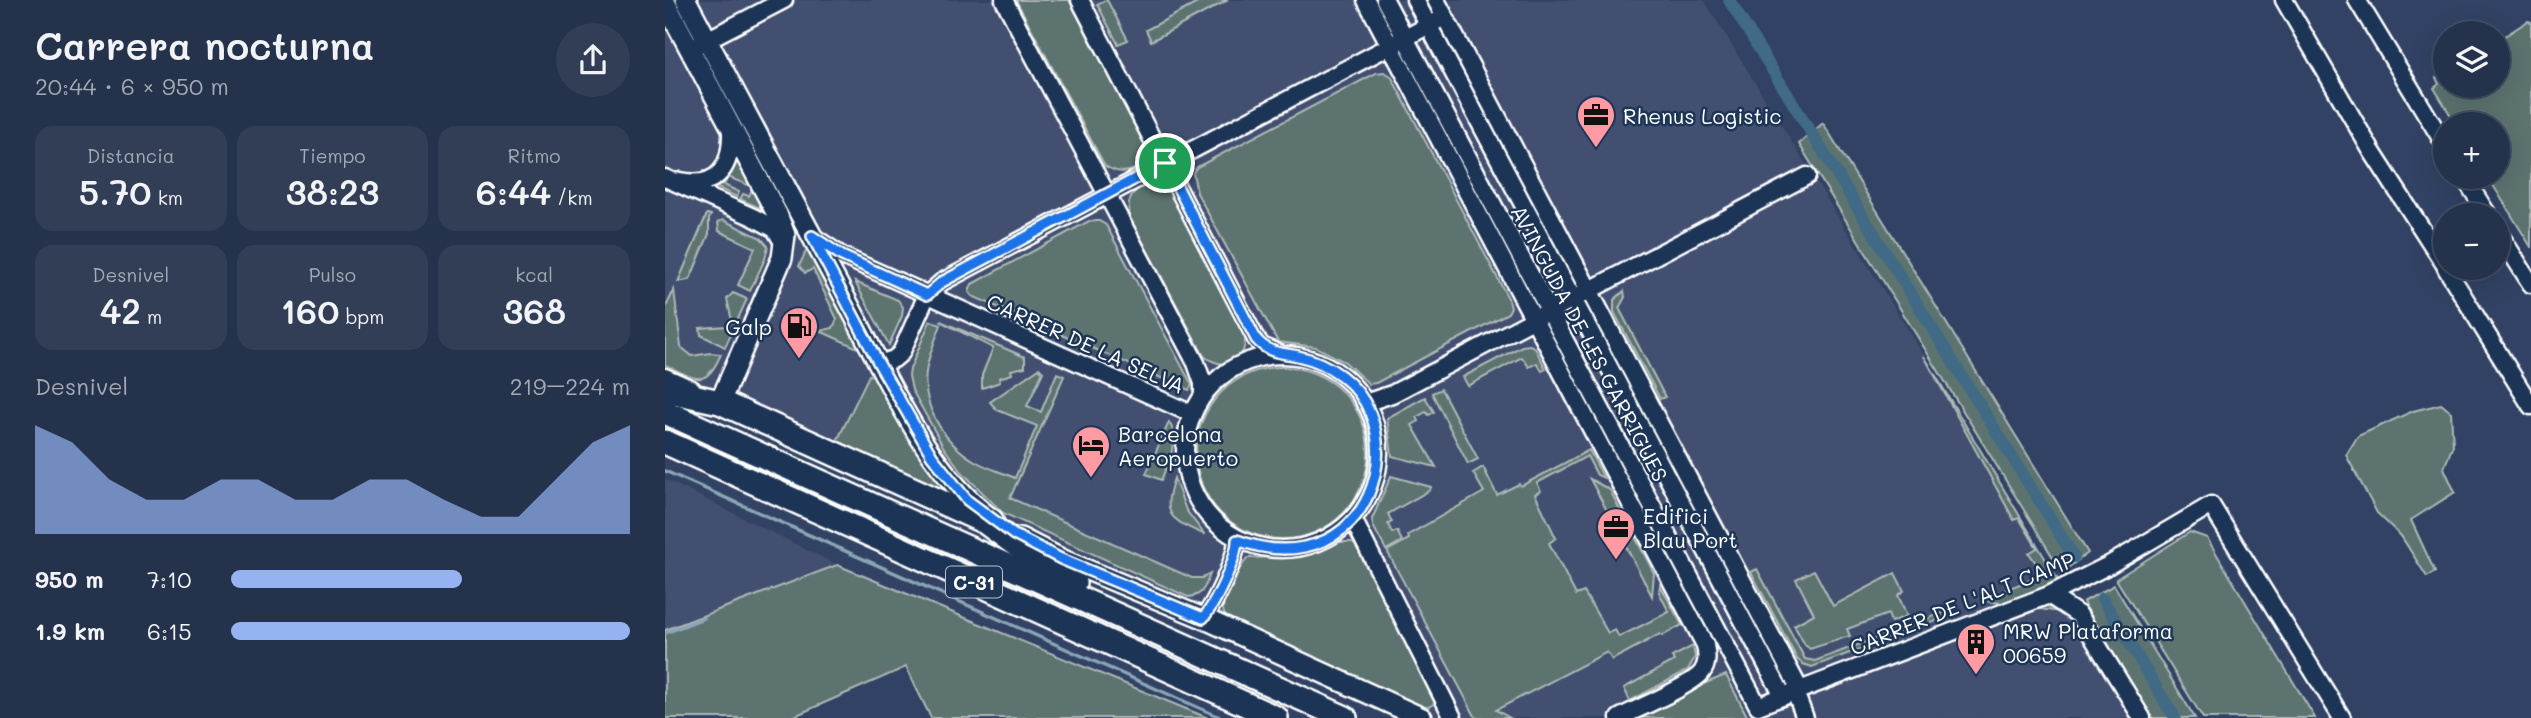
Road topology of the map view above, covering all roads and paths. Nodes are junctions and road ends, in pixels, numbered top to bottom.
1 (686, 0) edge
2 (784, 0) edge
3 (1004, 0) edge
4 (1080, 0) edge
5 (1366, 0) edge
6 (1385, 0) edge
7 (1415, 0) edge
8 (1436, 0) edge
9 (2284, 0) edge
10 (2357, 0) edge
11 (665, 2) edge
12 (1445, 17) junction
13 (1429, 25) junction
14 (1405, 38) junction
15 (698, 44) junction
16 (1390, 46) junction
17 (2433, 125) edge
18 (731, 127) junction
19 (1165, 163) junction
20 (1807, 176) dead end
21 (668, 179) edge
22 (1107, 195) junction
23 (812, 236) junction
24 (785, 241) junction
25 (2433, 247) edge
26 (2510, 251) edge
27 (2454, 280) edge
28 (2531, 284) edge
29 (1590, 290) junction
30 (927, 295) junction
31 (1573, 299) junction
32 (1550, 312) junction
33 (1535, 320) junction
34 (901, 353) junction
35 (1280, 354) junction
36 (879, 364) junction
37 (665, 377) edge
38 (665, 390) edge
39 (1203, 394) junction
40 (897, 395) junction
41 (720, 402) junction
42 (1365, 403) junction
43 (2531, 406) edge
44 (665, 412) edge
45 (1192, 414) junction
46 (665, 442) edge
47 (967, 500) junction
48 (1353, 519) junction
49 (985, 522) junction
50 (1237, 540) junction
51 (2076, 582) junction
52 (2049, 595) junction
53 (2079, 615) junction
54 (1203, 618) junction
55 (1161, 636) junction
56 (1793, 693) junction
57 (1758, 706) joint
58 (1276, 718) edge
59 (1345, 718) edge
60 (1422, 718) edge
61 (1453, 718) edge
62 (1619, 718) edge
63 (1805, 718) edge
64 (2141, 718) edge
65 (2342, 718) edge

1 - 15 main road
2 - 15 street
3 - 22 street
4 - 19 street
5 - 16 street, AVINGUDA DE LES GARRIGUES
6 - 14 street, AVINGUDA DE LES GARRIGUES
7 - 13 street, AVINGUDA DE LES GARRIGUES
8 - 12 street, AVINGUDA DE LES GARRIGUES
9 - 25 street
10 - 17 street
11 - 15 main road
12 - 13 street
12 - 29 street, AVINGUDA DE LES GARRIGUES
13 - 14 street
13 - 31 street, AVINGUDA DE LES GARRIGUES
14 - 16 street
14 - 32 street, AVINGUDA DE LES GARRIGUES
15 - 18 main road
15 - 23 main road
16 - 19 street
16 - 33 street, AVINGUDA DE LES GARRIGUES
18 - 21 street
18 - 24 main road
19 - 22 street
19 - 35 street
20 - 29 street
21 - 24 street
22 - 30 street
22 - 39 street
23 - 30 street, CARRER DE LA SELVA
23 - 36 main road
24 - 41 main road
26 - 28 street
27 - 43 street
29 - 31 street
29 - 56 street, AVINGUDA DE LES GARRIGUES
30 - 34 street
30 - 45 street, CARRER DE LA SELVA
31 - 32 street
31 - 56 street, AVINGUDA DE LES GARRIGUES
32 - 33 street
32 - 57 street, AVINGUDA DE LES GARRIGUES
33 - 42 street
33 - 62 street, AVINGUDA DE LES GARRIGUES
34 - 36 street
34 - 40 street
35 - 39 street
35 - 42 street
36 - 40 main road
37 - 41 street
38 - 41 highway
39 - 45 street
40 - 47 main road
41 - 49 highway
42 - 48 street
44 - 55 highway, C-31
45 - 50 street
46 - 58 highway, C-31
47 - 49 highway
47 - 54 main road
48 - 50 street
48 - 61 street
49 - 55 highway
50 - 54 street
51 - 52 street, CARRER DE L'ALT CAMP
51 - 53 street
51 - 65 street, CARRER DE L'ALT CAMP
52 - 53 street
52 - 56 street, CARRER DE L'ALT CAMP
53 - 64 street
54 - 60 main road
55 - 59 highway, C-31
56 - 57 street, CARRER DE L'ALT CAMP
56 - 63 street

